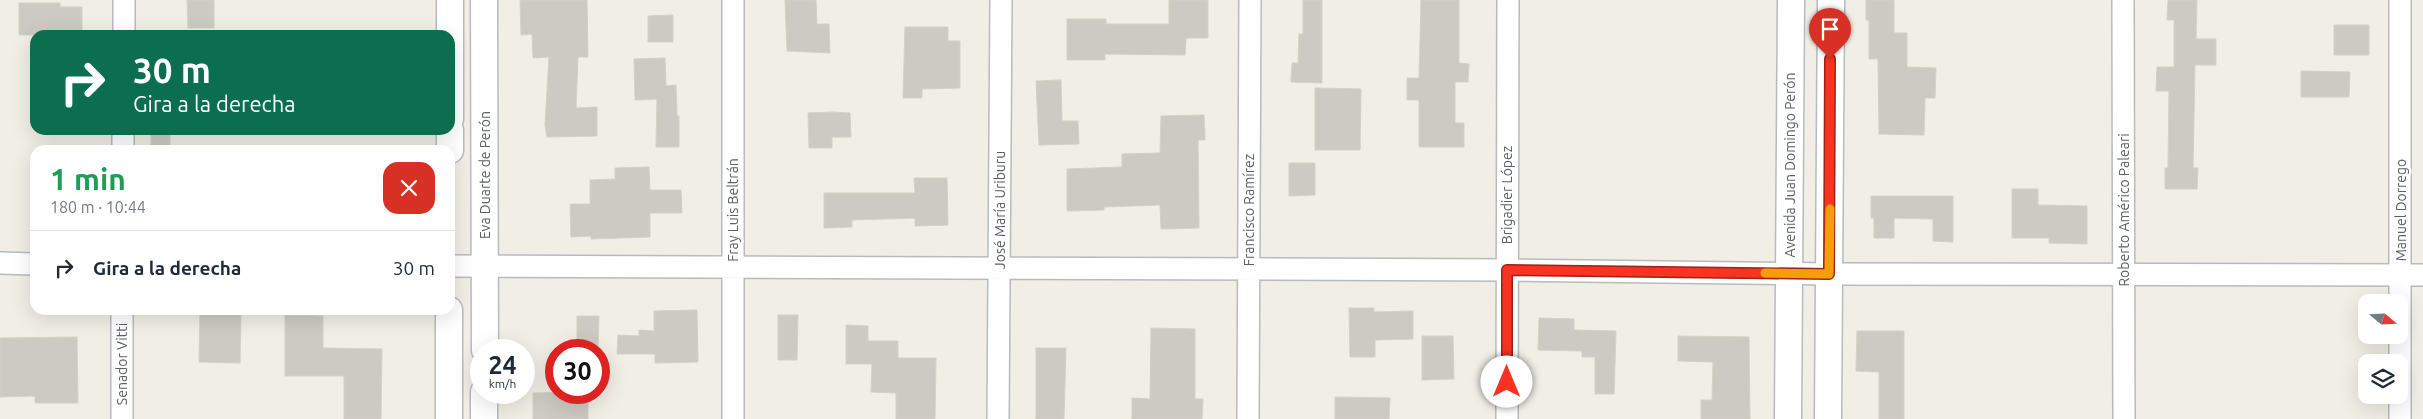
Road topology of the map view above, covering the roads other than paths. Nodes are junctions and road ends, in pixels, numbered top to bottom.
1 (124, 0) edge
2 (450, 0) edge
3 (484, 0) edge
4 (733, 0) edge
5 (1001, 0) edge
6 (1250, 0) edge
7 (1508, 0) edge
8 (1791, 0) edge
9 (1831, 0) edge
10 (2124, 0) edge
11 (2400, 0) edge
12 (124, 30) edge
13 (450, 30) edge
14 (0, 264) edge
15 (30, 264) edge
16 (455, 266) edge
17 (485, 266) junction
18 (733, 267) junction
19 (999, 268) junction
20 (1249, 269) junction
21 (1507, 270) junction
22 (2124, 273) junction
23 (1789, 274) junction
24 (1829, 274) junction
25 (2401, 275) junction
26 (2423, 275) edge
27 (122, 315) edge
28 (449, 315) edge
29 (485, 339) edge
30 (484, 404) edge
31 (122, 419) edge
32 (449, 419) edge
33 (484, 419) edge
34 (732, 419) edge
35 (998, 419) edge
36 (1248, 419) edge
37 (1507, 419) edge
38 (1788, 419) edge
39 (1828, 419) edge
40 (2124, 419) edge
41 (2400, 419) edge

1 - 12 street
2 - 13 street
3 - 17 street, Eva Duarte de Perón
4 - 18 street, Fray Luis Beltrán
5 - 19 street, José María Uriburu
6 - 20 street, Francisco Ramírez
7 - 21 street, Brigadier López
8 - 23 street, Avenida Juan Domingo Perón
9 - 24 street
10 - 22 street, Roberto Américo Paleari
11 - 25 street, Manuel Dorrego
14 - 15 street
16 - 17 street
17 - 18 street
17 - 29 street, Eva Duarte de Perón
18 - 19 street
18 - 34 street, Fray Luis Beltrán
19 - 20 street
19 - 35 street, José María Uriburu
20 - 21 street
20 - 36 street, Francisco Ramírez
21 - 23 street
21 - 37 street, Brigadier López
22 - 24 street
22 - 25 street
22 - 40 street, Roberto Américo Paleari
23 - 24 street
23 - 38 street, Avenida Juan Domingo Perón
24 - 39 street
25 - 26 street
25 - 41 street, Manuel Dorrego
27 - 31 street, Senador Vitti
28 - 32 street
30 - 33 street

